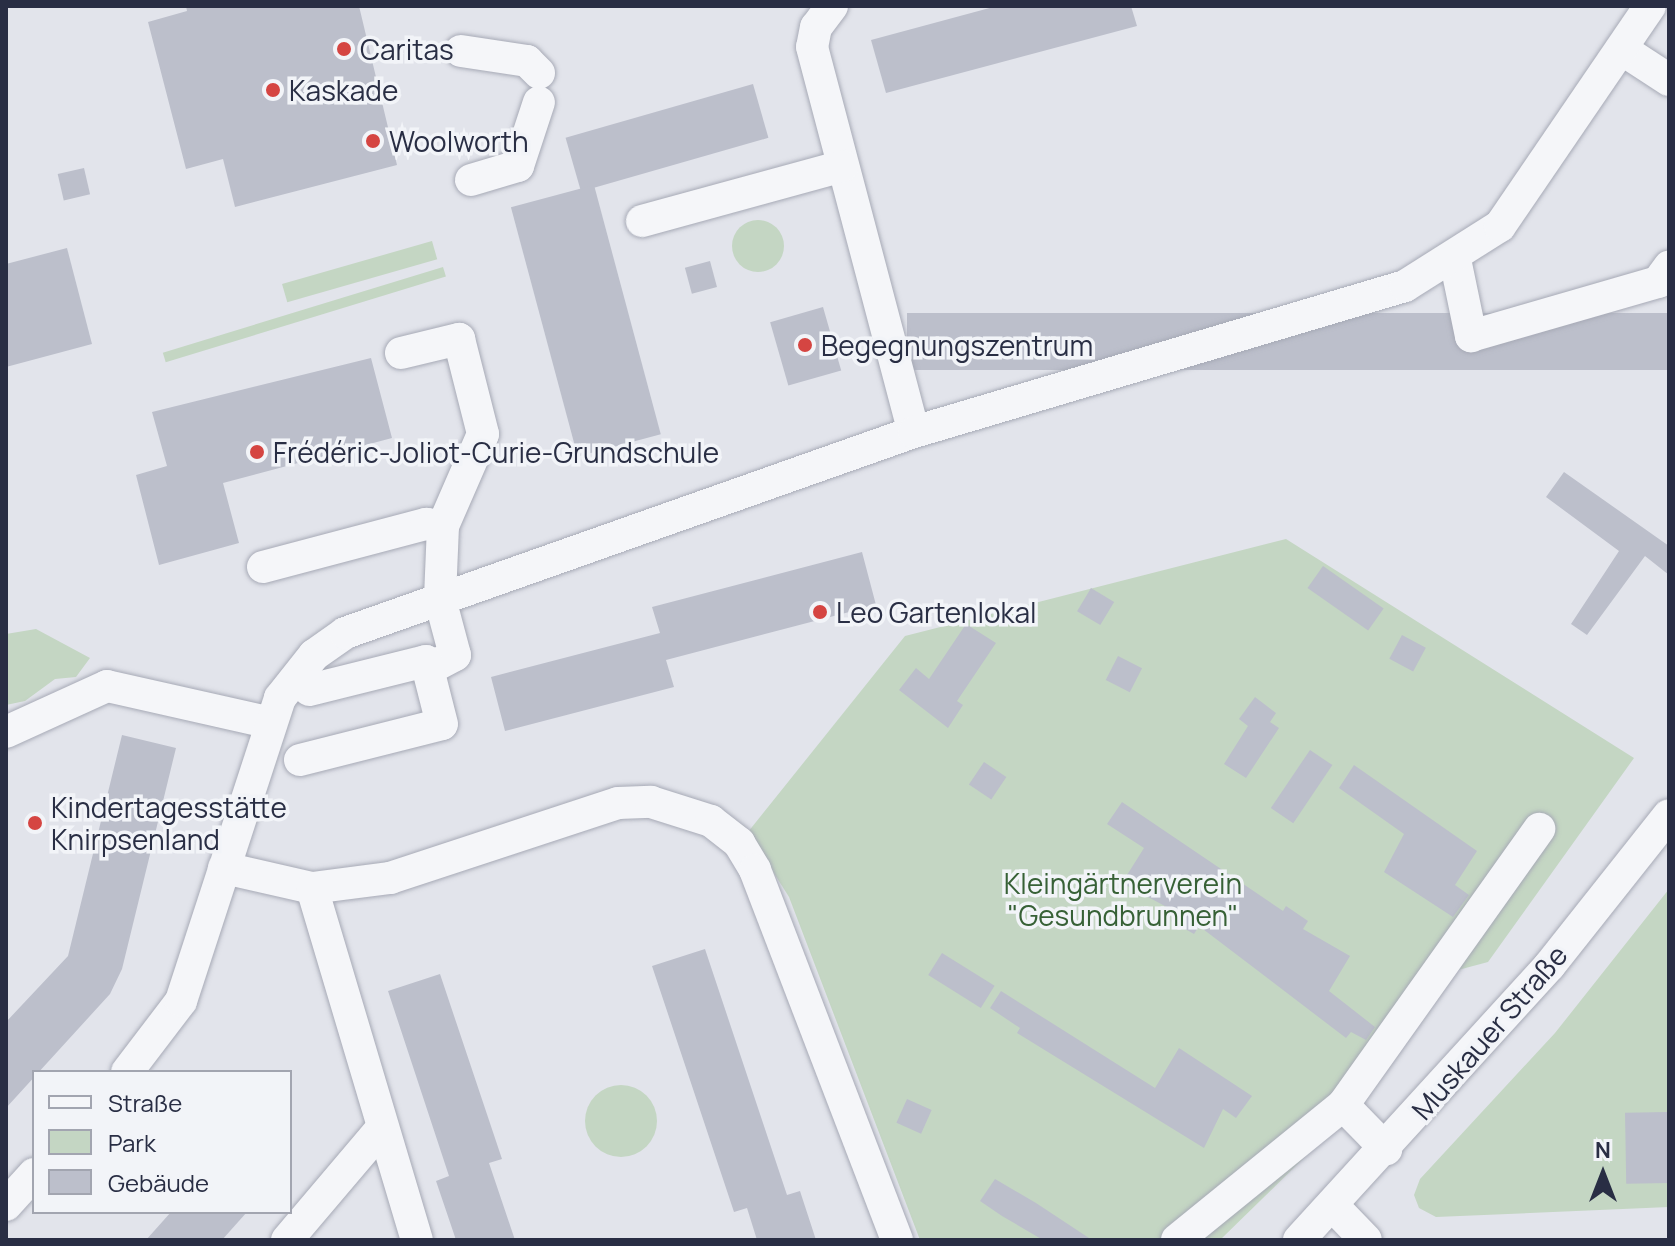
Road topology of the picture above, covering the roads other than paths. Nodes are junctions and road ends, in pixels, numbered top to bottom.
1 (832, 6) edge
2 (1650, 6) edge
3 (1623, 50) junction
4 (461, 51) dead end
5 (1669, 80) edge
6 (843, 166) junction
7 (471, 180) dead end
8 (642, 221) dead end
9 (1455, 259) junction
10 (1669, 267) edge
11 (401, 353) dead end
12 (914, 432) junction
13 (443, 526) junction
14 (263, 567) dead end
15 (440, 599) junction
16 (429, 669) junction
17 (310, 690) dead end
18 (271, 723) junction
19 (6, 732) edge
20 (300, 760) dead end
21 (1669, 815) edge
22 (1539, 829) dead end
23 (224, 868) junction
24 (312, 888) junction
25 (129, 1070) edge
26 (1343, 1105) junction
27 (382, 1128) junction
28 (1386, 1149) junction
29 (32, 1176) edge
30 (6, 1205) edge
31 (1333, 1206) junction
32 (287, 1240) edge
33 (417, 1240) edge
34 (897, 1240) edge
35 (1177, 1240) edge
36 (1299, 1240) edge
37 (1366, 1240) edge

1 - 6 street
2 - 3 street
3 - 5 street
3 - 9 street
4 - 7 street
6 - 8 street
6 - 12 street
9 - 10 street
9 - 12 street
11 - 13 street
12 - 15 street
13 - 14 street
13 - 15 street
15 - 16 street
15 - 18 street
16 - 17 street
16 - 20 street
18 - 19 street
18 - 23 street
21 - 28 street, Muskauer Straße
22 - 26 street
23 - 24 street
23 - 25 street
24 - 27 street
24 - 34 street
26 - 28 street
26 - 35 street
27 - 32 street
27 - 33 street
28 - 31 street, Muskauer Straße
29 - 30 street
31 - 36 street, Muskauer Straße
31 - 37 street

